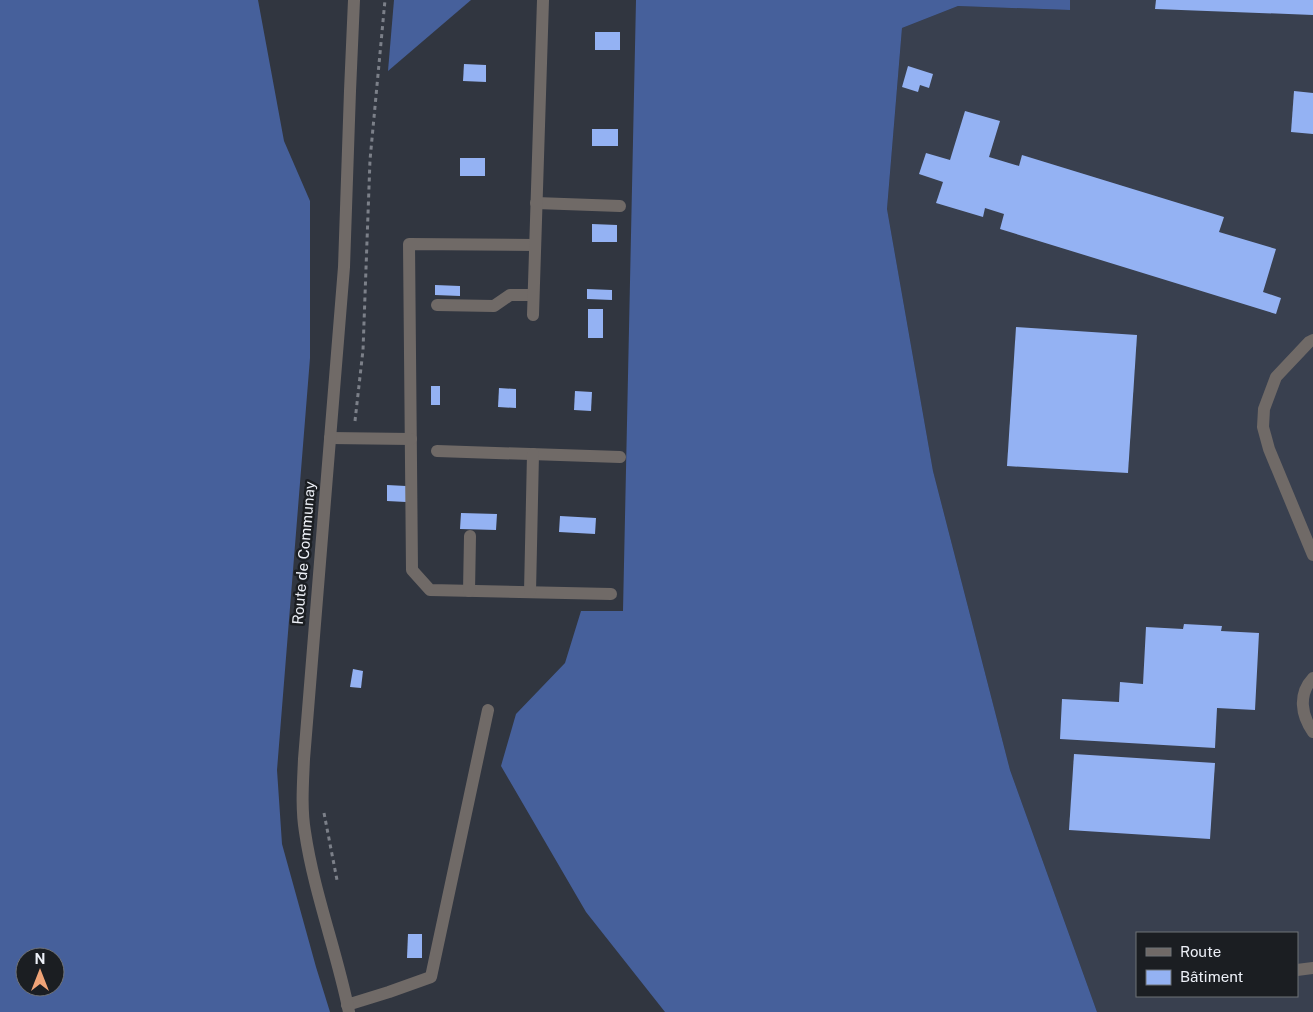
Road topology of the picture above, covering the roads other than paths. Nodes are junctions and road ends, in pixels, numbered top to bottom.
1 (354, 0) edge
2 (543, 0) edge
3 (536, 203) junction
4 (620, 206) dead end
5 (535, 245) junction
6 (534, 296) junction
7 (437, 305) dead end
8 (533, 315) dead end
9 (1313, 340) edge
10 (330, 438) junction
11 (411, 438) junction
12 (437, 451) dead end
13 (533, 454) junction
14 (620, 457) dead end
15 (470, 536) dead end
16 (1313, 555) edge
17 (469, 591) junction
18 (530, 592) junction
19 (611, 594) dead end
20 (1313, 678) edge
21 (488, 710) dead end
22 (1313, 732) edge
23 (1313, 968) edge
24 (1298, 970) edge
25 (348, 1008) edge

1 - 10 street, Route de Communay
2 - 3 street
3 - 4 street
3 - 5 street
5 - 6 street
5 - 11 street
6 - 7 street
6 - 8 street
9 - 16 street
10 - 11 street
10 - 25 street, Route de Communay
11 - 17 street
12 - 13 street
13 - 14 street
13 - 18 street
15 - 17 street
17 - 18 street
18 - 19 street
20 - 22 street
21 - 25 street
23 - 24 street

